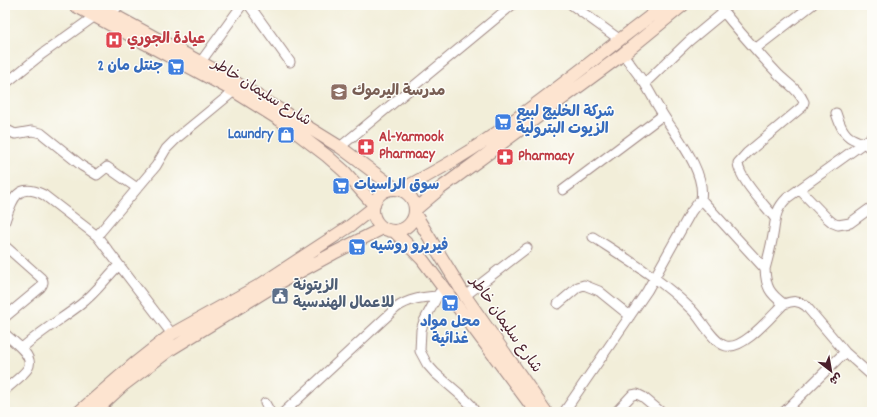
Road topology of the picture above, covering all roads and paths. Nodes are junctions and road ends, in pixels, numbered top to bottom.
1 (74, 5) edge
2 (120, 5) edge
3 (242, 5) edge
4 (249, 5) edge
5 (512, 5) edge
6 (572, 5) edge
7 (665, 5) edge
8 (683, 5) edge
9 (812, 5) edge
10 (721, 9) edge
11 (95, 10) edge
12 (110, 13) junction
13 (619, 39) junction
14 (756, 50) junction
15 (623, 54) junction
16 (290, 62) dead end
17 (197, 66) junction
18 (645, 83) junction
19 (5, 84) edge
20 (234, 92) junction
21 (836, 113) dead end
22 (663, 115) junction
23 (5, 129) edge
24 (868, 140) edge
25 (340, 146) junction
26 (872, 150) edge
27 (137, 188) junction
28 (799, 189) junction
29 (399, 190) junction
30 (563, 190) dead end
31 (701, 199) junction
32 (374, 207) junction
33 (872, 207) edge
34 (415, 212) junction
35 (774, 217) junction
36 (5, 221) edge
37 (389, 230) junction
38 (97, 236) junction
39 (593, 237) dead end
40 (5, 246) edge
41 (527, 248) dead end
42 (120, 265) junction
43 (765, 269) junction
44 (655, 277) junction
45 (440, 291) junction
46 (465, 296) junction
47 (558, 304) dead end
48 (784, 304) junction
49 (630, 316) junction
50 (5, 317) edge
51 (5, 334) edge
52 (172, 334) junction
53 (22, 348) junction
54 (845, 352) junction
55 (872, 376) edge
56 (5, 390) edge
57 (265, 403) dead end
58 (569, 410) edge
59 (96, 411) edge
60 (79, 412) edge
61 (270, 412) edge
62 (284, 412) edge
63 (475, 412) edge
64 (536, 412) edge
65 (546, 412) edge
66 (616, 412) edge
67 (660, 412) edge
68 (784, 412) edge

1 - 11 street, شارع سليمان خاطر
2 - 12 street
3 - 17 street
4 - 16 street
5 - 25 street
6 - 13 street
7 - 13 street
8 - 15 street
9 - 14 street
10 - 14 street
10 - 18 street
11 - 12 street, شارع سليمان خاطر
11 - 17 street, شارع سليمان خاطر
11 - 19 street
12 - 17 street, شارع سليمان خاطر
13 - 29 street
14 - 35 street
15 - 18 street
15 - 34 street
17 - 20 street, شارع سليمان خاطر
17 - 25 street, شارع سليمان خاطر
18 - 22 street
20 - 27 street
20 - 32 street, شارع سليمان خاطر
21 - 24 street
22 - 30 street
22 - 31 street
23 - 27 street
24 - 26 street
24 - 28 street
25 - 29 street, شارع سليمان خاطر
27 - 38 street
28 - 33 street
28 - 35 street
29 - 32 street
29 - 34 street
31 - 43 street
31 - 44 street
32 - 37 street
32 - 52 street
34 - 37 street
34 - 46 street, شارع سليمان خاطر
35 - 43 street
36 - 38 street
37 - 45 street, شارع سليمان خاطر
37 - 59 street
38 - 42 street
39 - 44 street
40 - 50 street
41 - 46 street
42 - 52 street
42 - 53 street
43 - 48 street
44 - 48 street
44 - 49 street
45 - 62 street
45 - 63 street
45 - 64 street, شارع سليمان خاطر
46 - 65 street, شارع سليمان خاطر
47 - 49 street
48 - 54 street
49 - 58 street
51 - 53 street
52 - 60 street
53 - 56 street
54 - 55 street
54 - 68 street
57 - 61 street
66 - 67 street

